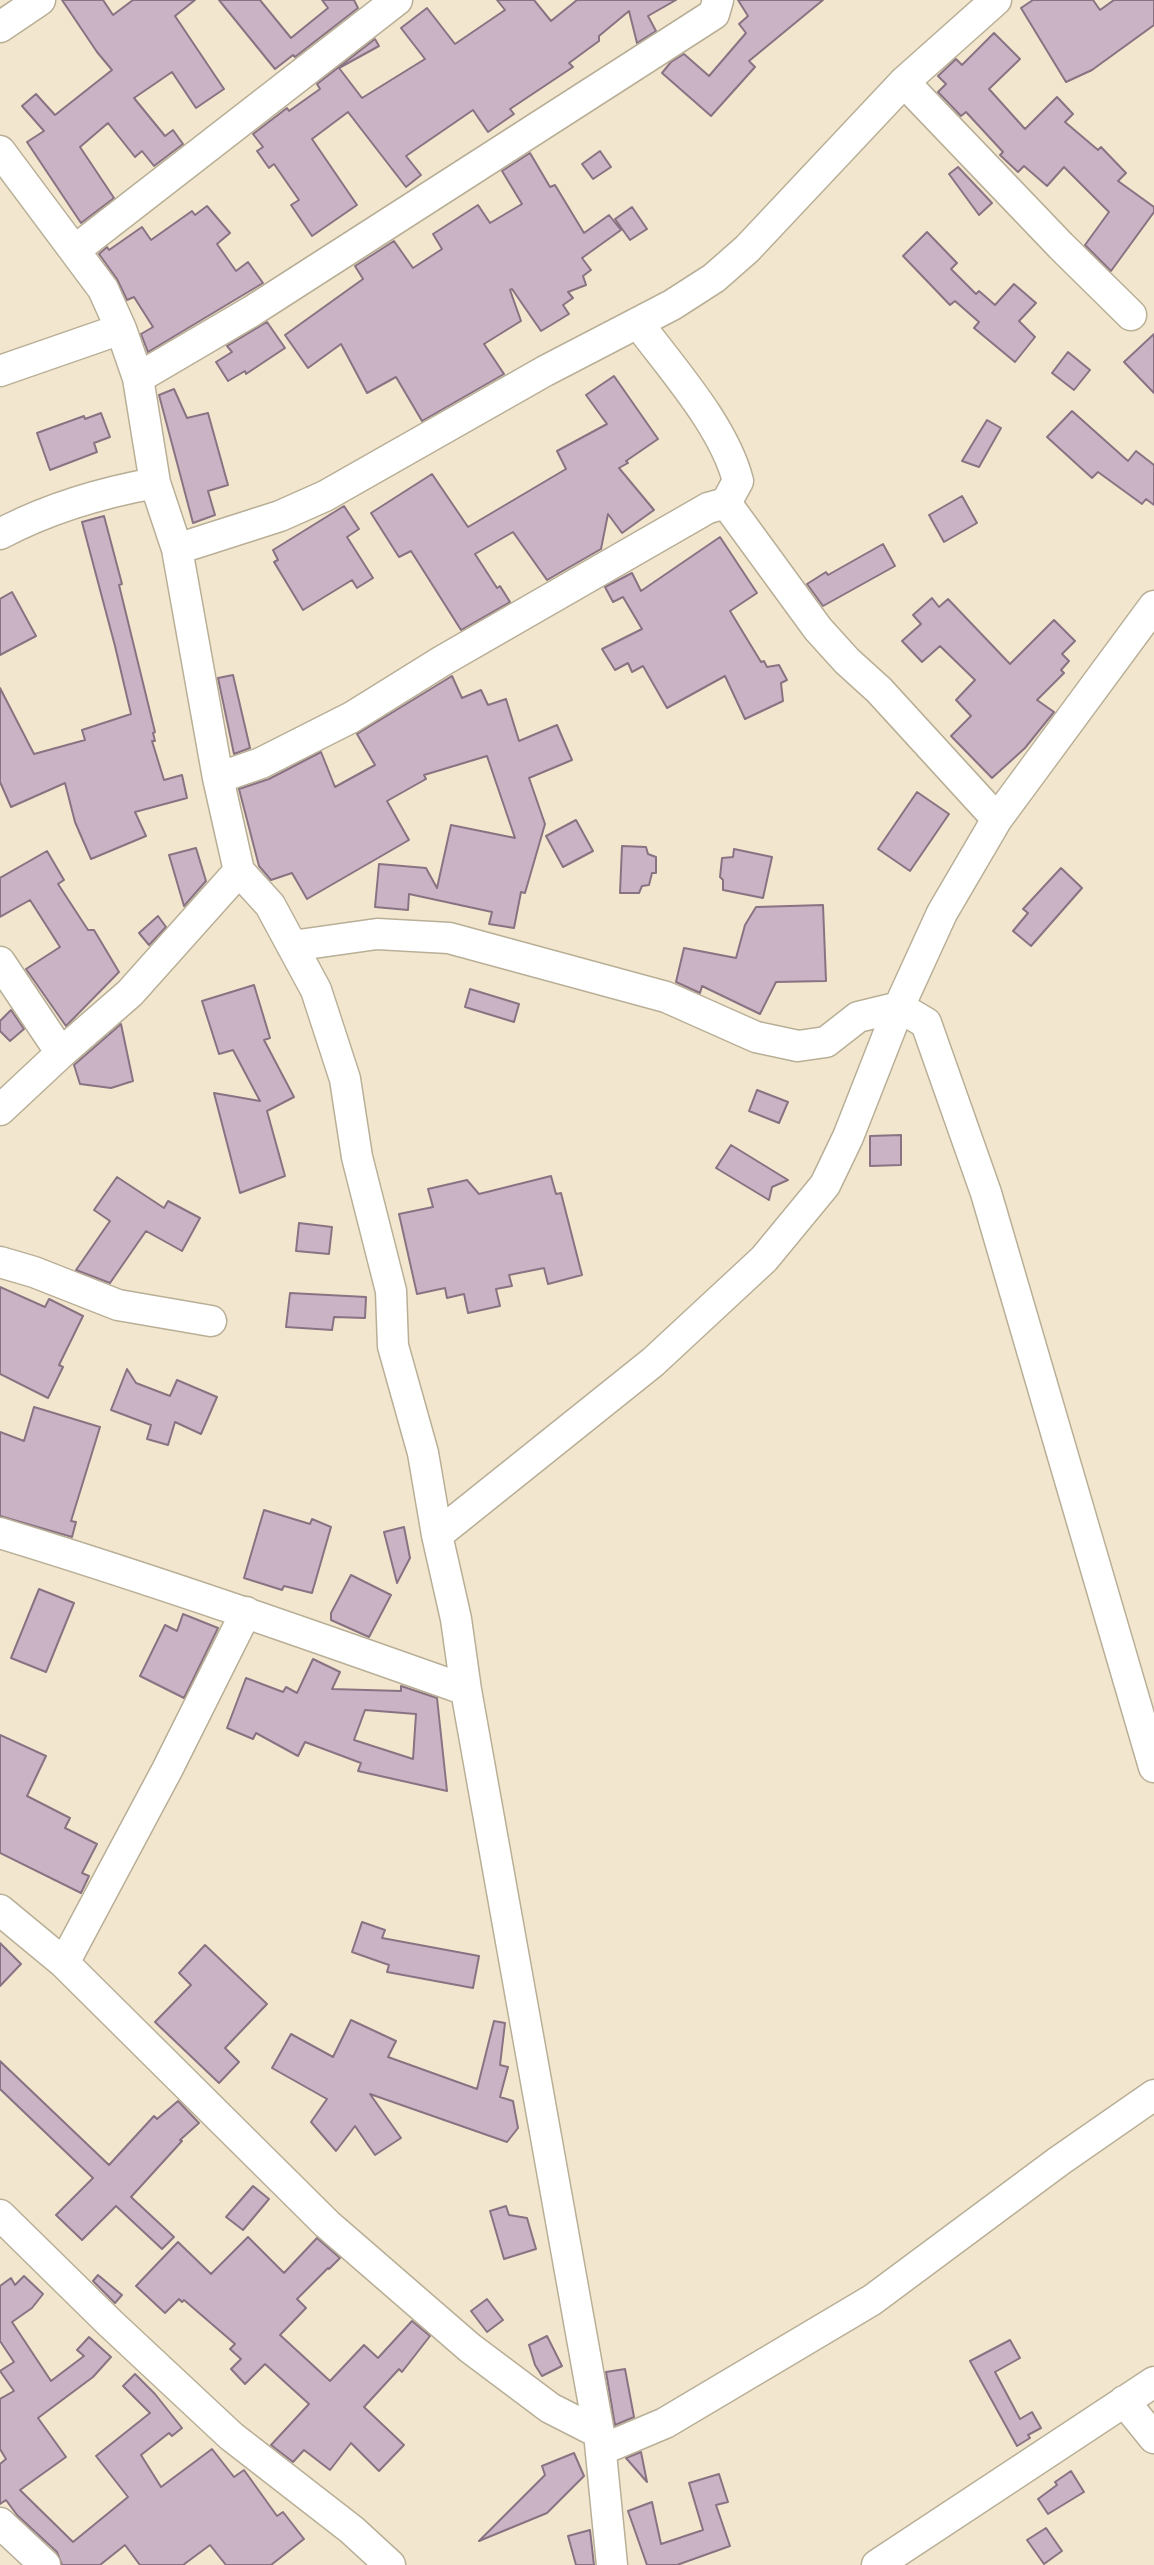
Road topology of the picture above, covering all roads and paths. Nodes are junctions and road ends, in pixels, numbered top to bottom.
1 (40, 0) edge
2 (397, 0) edge
3 (718, 0) edge
4 (996, 0) edge
5 (0, 27) edge
6 (904, 82) junction
7 (1, 153) edge
8 (75, 250) junction
9 (1131, 315) dead end
10 (638, 323) junction
11 (121, 329) junction
12 (0, 371) edge
13 (138, 379) junction
14 (155, 484) junction
15 (726, 503) junction
16 (0, 534) edge
17 (177, 549) junction
18 (1154, 606) edge
19 (218, 778) junction
20 (997, 819) junction
21 (239, 871) junction
22 (292, 946) junction
23 (0, 962) edge
24 (899, 1007) junction
25 (61, 1053) junction
26 (0, 1110) edge
27 (0, 1262) edge
28 (211, 1321) dead end
29 (0, 1533) edge
30 (437, 1535) junction
31 (246, 1612) junction
32 (466, 1690) junction
33 (1154, 1767) edge
34 (0, 1910) edge
35 (64, 1963) junction
36 (1154, 2095) edge
37 (0, 2215) edge
38 (1154, 2382) edge
39 (1124, 2401) junction
40 (1154, 2438) edge
41 (600, 2441) junction
42 (0, 2523) edge
43 (45, 2565) edge
44 (390, 2565) edge
45 (612, 2565) edge
46 (877, 2565) edge

1 - 5 street
2 - 8 street
3 - 13 street
4 - 6 street
6 - 9 street
6 - 10 street
7 - 8 street
8 - 11 street
10 - 15 street
10 - 17 street
11 - 12 street
11 - 13 street
13 - 14 street
14 - 16 street
14 - 17 street
15 - 19 street
15 - 20 street
17 - 19 street
18 - 20 street
19 - 21 street
20 - 24 street
21 - 22 street
21 - 25 street
22 - 24 street
22 - 30 street
23 - 25 street
24 - 30 street
24 - 33 street
25 - 26 street
27 - 28 street
29 - 31 street
30 - 32 street
31 - 32 street
31 - 35 street
32 - 41 street
34 - 35 street
35 - 41 street
36 - 41 street
37 - 44 street
38 - 39 street
39 - 40 street
39 - 46 street
41 - 45 street
42 - 43 street

